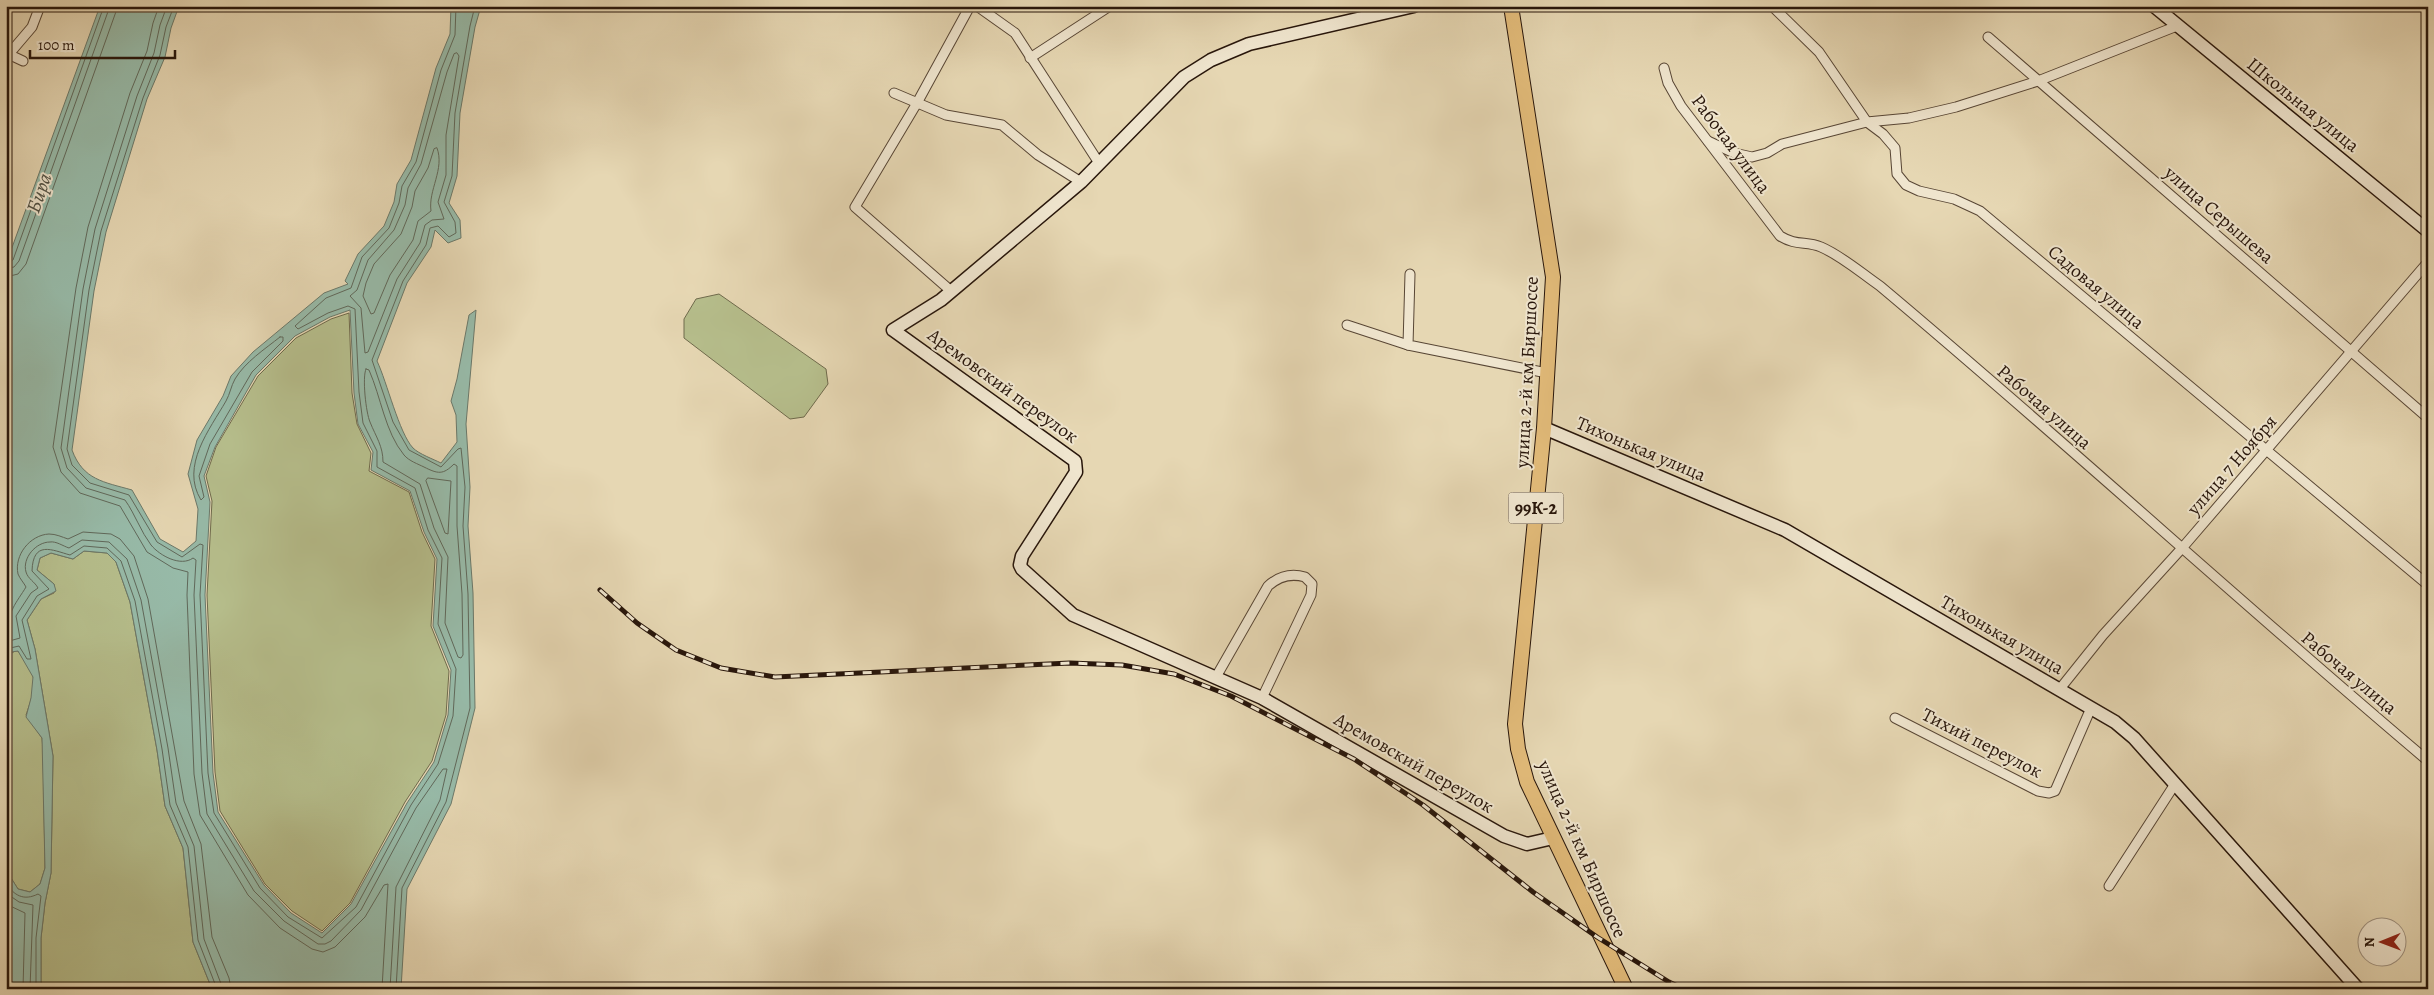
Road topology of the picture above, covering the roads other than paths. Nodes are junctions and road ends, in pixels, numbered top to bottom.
1 (40, 6) edge
2 (970, 6) edge
3 (977, 6) edge
4 (1110, 6) edge
5 (1414, 6) edge
6 (1511, 6) edge
7 (1772, 6) edge
8 (2154, 6) edge
9 (2177, 26) junction
10 (1988, 37) dead end
11 (8, 53) edge
12 (1030, 58) junction
13 (23, 61) dead end
14 (1664, 68) dead end
15 (2038, 81) junction
16 (894, 94) dead end
17 (917, 103) junction
18 (1867, 122) junction
19 (1705, 140) junction
20 (1099, 164) junction
21 (1081, 182) junction
22 (2428, 231) edge
23 (2428, 262) edge
24 (1410, 274) dead end
25 (951, 291) junction
26 (1347, 325) dead end
27 (1408, 345) junction
28 (2353, 351) junction
29 (1547, 373) junction
30 (2428, 418) edge
31 (1544, 428) junction
32 (2265, 450) junction
33 (2183, 547) junction
34 (2428, 585) edge
35 (1216, 677) junction
36 (2059, 690) junction
37 (1262, 698) junction
38 (2091, 708) junction
39 (1894, 718) dead end
40 (2428, 761) edge
41 (2175, 784) junction
42 (1553, 838) junction
43 (2109, 886) dead end
44 (1626, 989) edge
45 (2358, 989) edge

1 - 11 street
2 - 17 street
3 - 12 street
4 - 12 street
5 - 20 street, Аремовский переулок
6 - 29 main road, улица 2-й км Биршоссе / 99К-2
7 - 18 street, Садовая улица
8 - 9 street, Школьная улица
9 - 15 street
9 - 22 street, Школьная улица
10 - 15 street, улица Серышева
11 - 13 street
12 - 20 street
14 - 19 street, Рабочая улица
15 - 18 street
15 - 28 street, улица Серышева
16 - 17 street
17 - 21 street
17 - 25 street
18 - 19 street
18 - 32 street, Садовая улица
19 - 33 street, Рабочая улица
20 - 21 street, Аремовский переулок
21 - 25 street, Аремовский переулок
23 - 28 street, улица 7 Ноября
24 - 27 street
25 - 35 street, Аремовский переулок
26 - 27 street
27 - 29 street
28 - 30 street, улица Серышева
28 - 32 street, улица 7 Ноября
29 - 31 main road, улица 2-й км Биршоссе / 99К-2
31 - 36 street, Тихонькая улица
31 - 42 main road, улица 2-й км Биршоссе / 99К-2
32 - 33 street, улица 7 Ноября
32 - 34 street, Садовая улица
33 - 36 street, улица 7 Ноября
33 - 40 street, Рабочая улица
35 - 37 street, Аремовский переулок
35 - 37 street
36 - 38 street, Тихонькая улица
37 - 42 street, Аремовский переулок
38 - 39 street, Тихий переулок
38 - 41 street, Тихонькая улица
41 - 43 street
41 - 45 street, Тихонькая улица
42 - 44 main road, улица 2-й км Биршоссе / 99К-2

